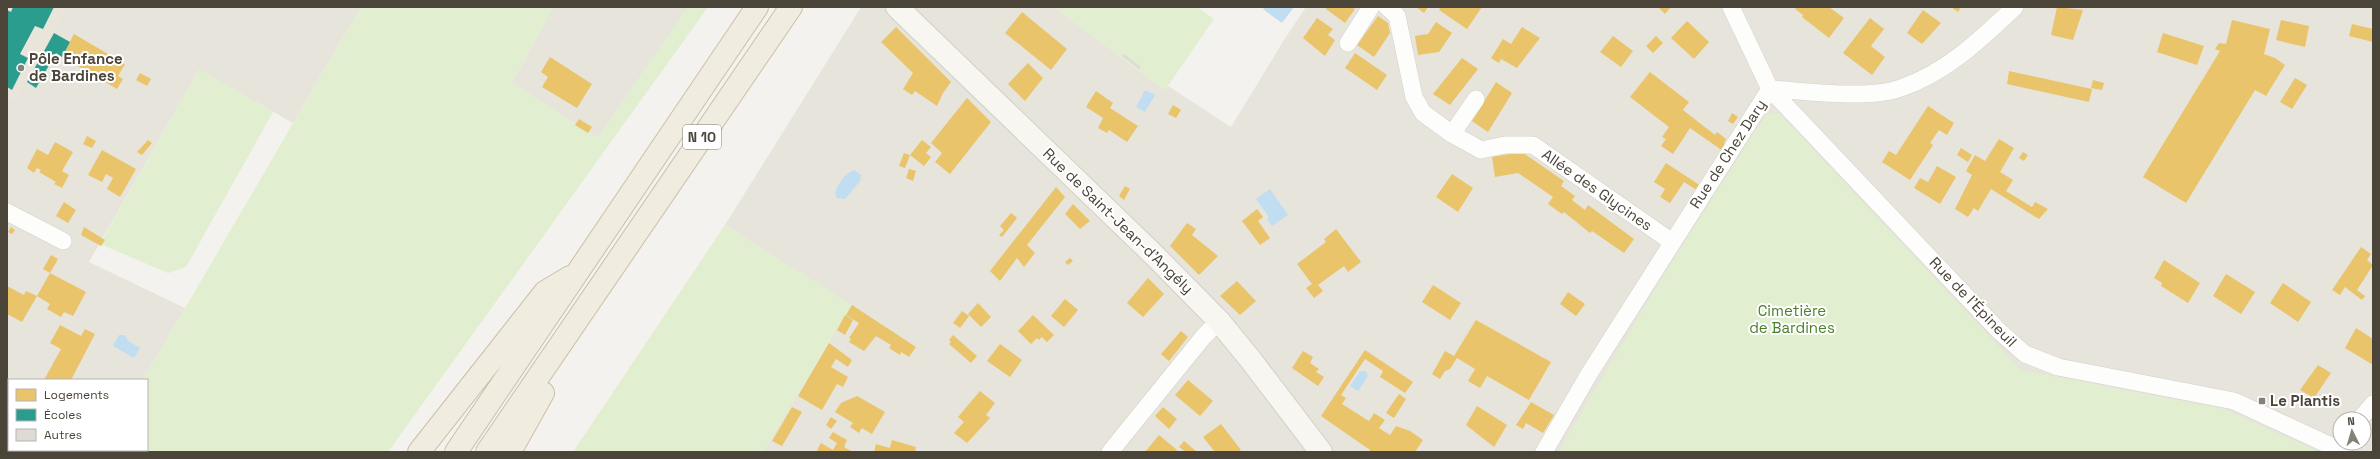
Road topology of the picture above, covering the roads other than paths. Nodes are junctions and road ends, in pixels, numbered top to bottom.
1 (758, 7) edge
2 (791, 7) edge
3 (897, 7) edge
4 (1371, 7) edge
5 (1387, 7) edge
6 (1732, 7) edge
7 (2015, 7) edge
8 (1348, 43) dead end
9 (1770, 89) junction
10 (1476, 99) dead end
11 (1452, 134) junction
12 (7, 212) edge
13 (63, 241) dead end
14 (1672, 242) junction
15 (613, 268) junction
16 (576, 273) junction
17 (1219, 321) junction
18 (2332, 444) edge
19 (419, 452) edge
20 (456, 452) edge
21 (487, 452) edge
22 (510, 452) edge
23 (1110, 452) edge
24 (1321, 452) edge
25 (1544, 452) edge

1 - 16 highway, N 10
2 - 15 highway, N 10
3 - 17 main road, Rue de Saint-Jean-d'Angély
4 - 8 street
5 - 11 street, Allée des Glycines
6 - 9 street, Rue de l'Épineuil
7 - 9 street, Rue de Chez Dary
9 - 14 street, Rue de Chez Dary
9 - 18 street, Rue de l'Épineuil
10 - 11 street
11 - 14 street, Allée des Glycines
12 - 13 street
14 - 25 street, Rue de Chez Dary
15 - 21 highway, N 10
15 - 22 highway
16 - 19 highway
16 - 20 highway, N 10
17 - 23 street
17 - 24 main road, Rue de Saint-Jean-d'Angély

